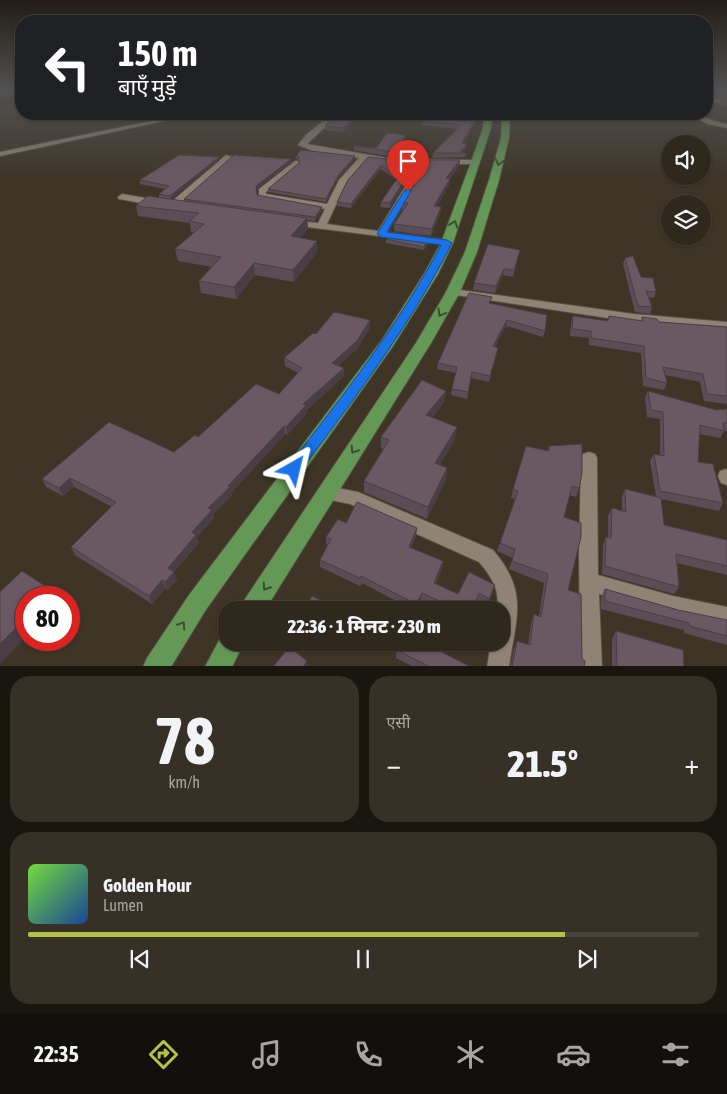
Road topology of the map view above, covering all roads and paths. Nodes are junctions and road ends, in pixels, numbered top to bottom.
1 (165, 120) edge
2 (329, 120) edge
3 (488, 120) edge
4 (506, 120) edge
5 (704, 120) edge
6 (727, 126) edge
7 (0, 154) edge
8 (229, 157) edge
9 (364, 158) junction
10 (425, 161) junction
11 (476, 162) junction
12 (295, 163) dead end
13 (122, 197) dead end
14 (331, 207) junction
15 (279, 221) edge
16 (321, 226) junction
17 (381, 234) junction
18 (447, 243) junction
19 (453, 292) junction
20 (727, 326) edge
21 (590, 458) dead end
22 (326, 493) junction
23 (589, 582) junction
24 (257, 601) edge
25 (727, 617) edge
26 (227, 651) edge
27 (156, 666) edge
28 (218, 666) edge
29 (498, 666) edge
30 (591, 666) edge

1 - 7 street
2 - 9 street
3 - 11 highway
4 -> 19 highway
5 - 6 street
8 - 13 street
9 - 10 street
9 - 14 street
10 - 11 street
10 - 17 street
18 -> 11 highway
12 - 14 street
14 - 16 street
15 - 16 street
16 - 17 street
17 - 18 street
27 -> 18 highway
19 - 20 street
19 -> 22 highway
21 - 23 street
22 -> 24 highway
22 - 29 street
23 - 25 street
23 - 30 street
26 - 28 highway

